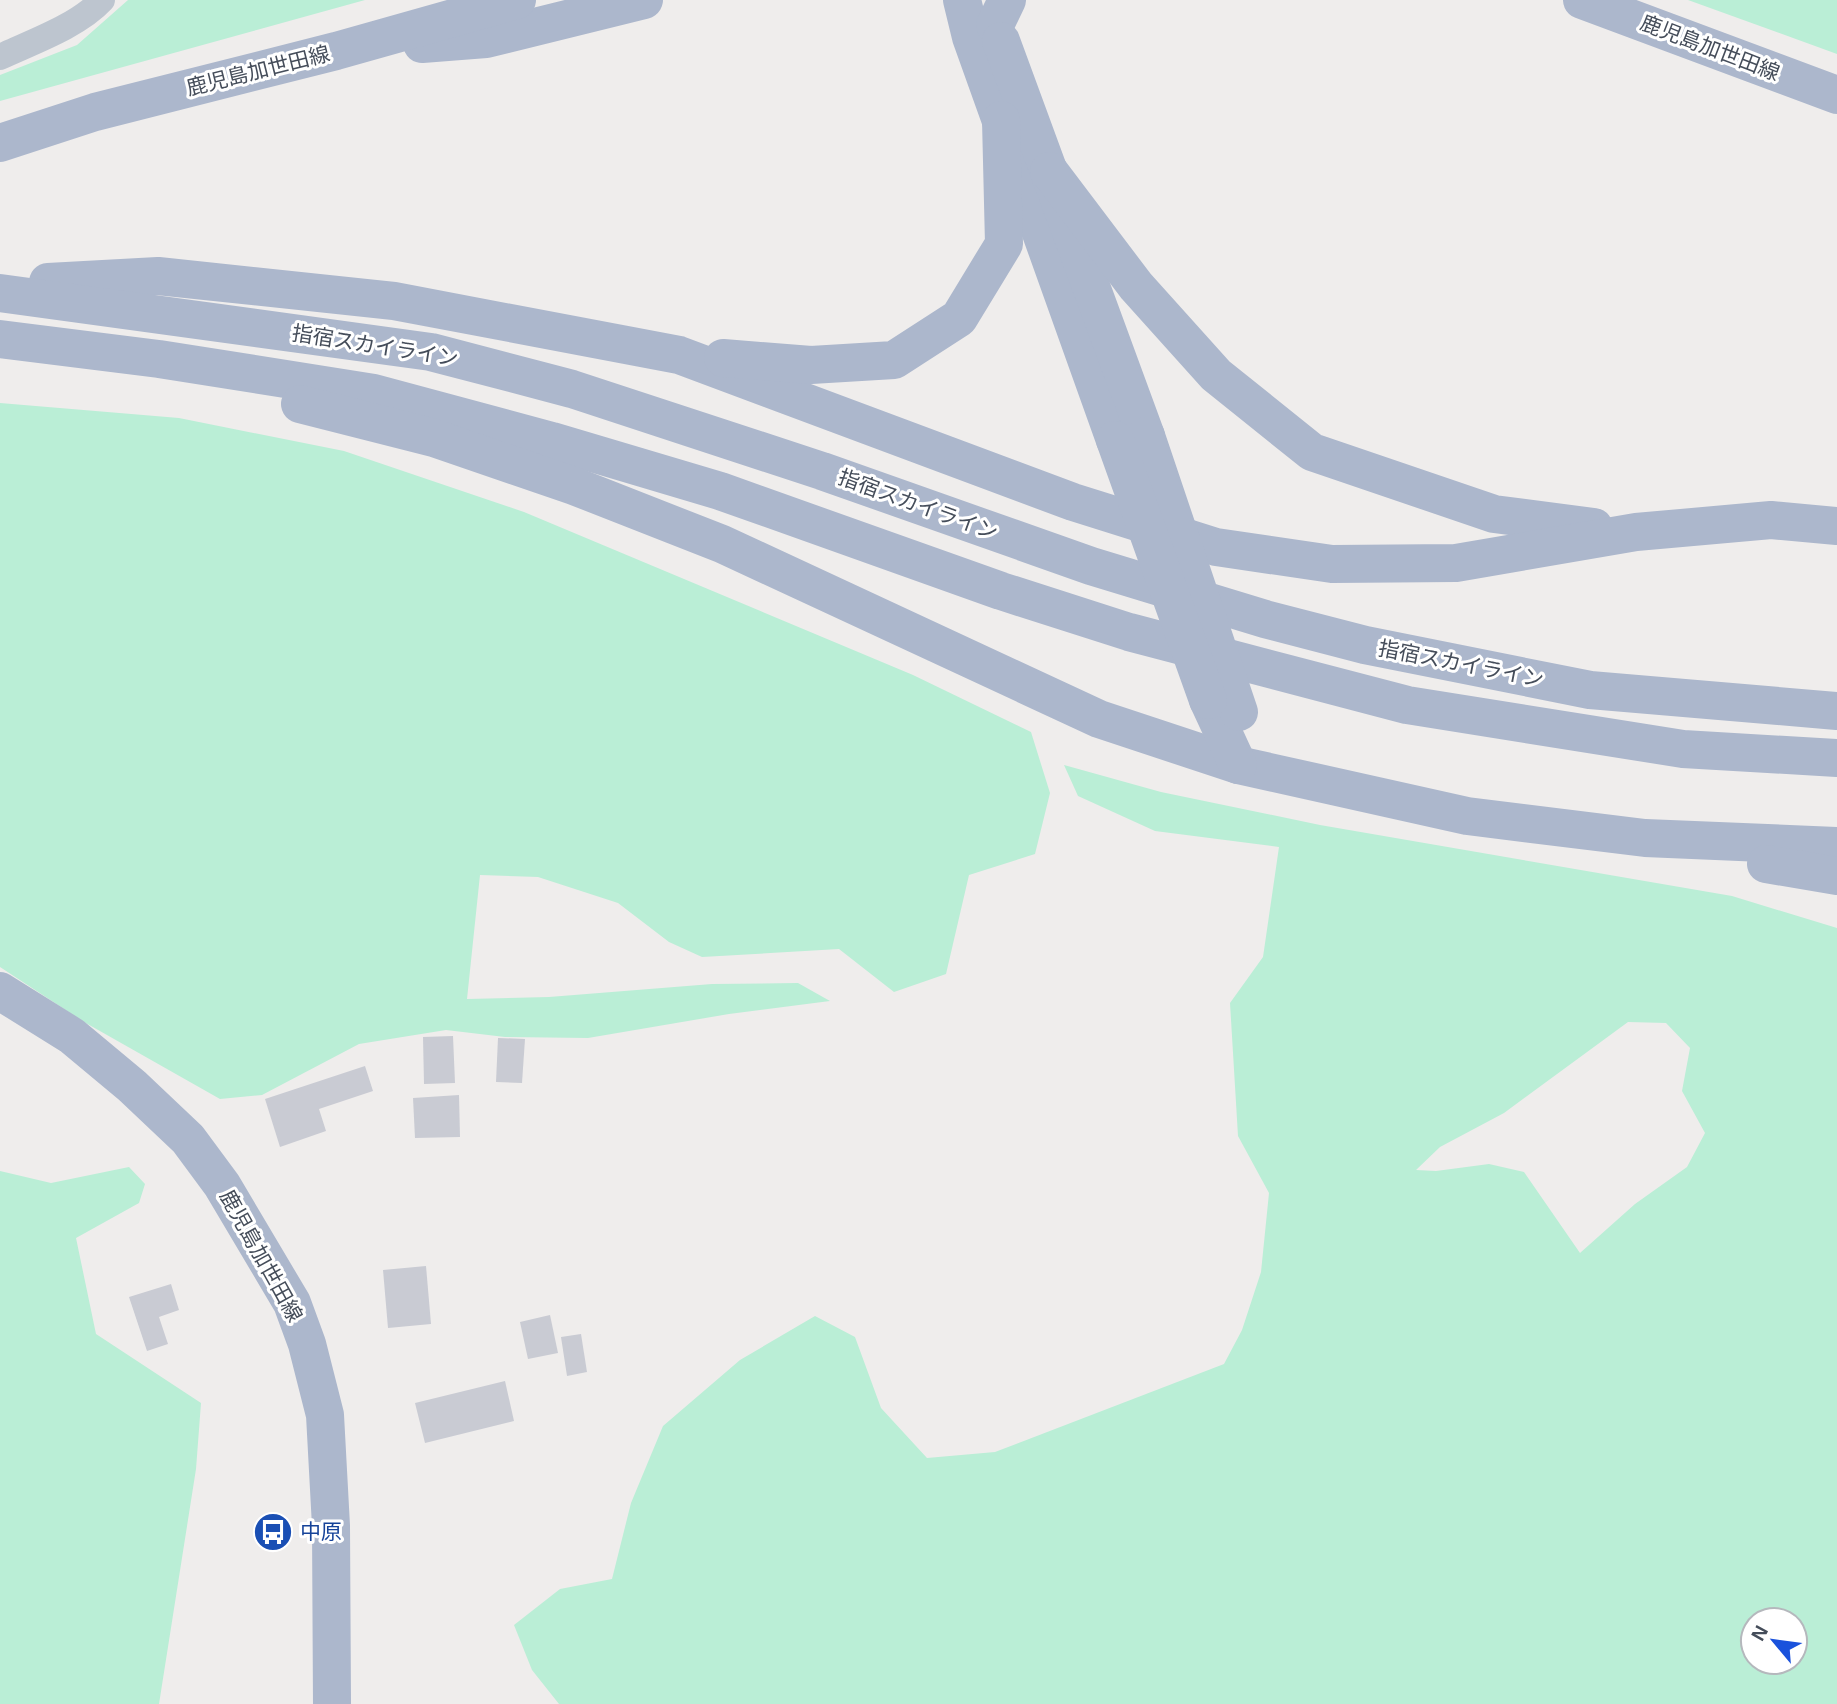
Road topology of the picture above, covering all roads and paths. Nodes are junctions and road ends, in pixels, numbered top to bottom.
1 (102, 0) edge
2 (517, 0) edge
3 (644, 0) edge
4 (935, 0) edge
5 (962, 0) edge
6 (1582, 0) edge
7 (989, 15) edge
8 (337, 51) junction
9 (0, 57) edge
10 (1837, 95) edge
11 (1001, 120) junction
12 (0, 143) edge
13 (1049, 171) junction
14 (0, 284) edge
15 (0, 293) edge
16 (0, 339) edge
17 (679, 355) junction
18 (159, 359) junction
19 (1130, 438) junction
20 (1837, 509) edge
21 (1772, 520) junction
22 (1837, 526) edge
23 (1636, 532) junction
24 (1837, 711) edge
25 (1837, 758) edge
26 (1238, 765) junction
27 (1645, 838) junction
28 (1837, 846) edge
29 (1837, 876) edge
30 (0, 991) edge
31 (0, 1016) edge
32 (72, 1036) junction
33 (332, 1704) edge

1 - 9 street
2 - 8 main road, 鹿児島加世田線
3 - 8 main road
4 - 7 main road
5 - 7 main road
6 - 10 main road, 鹿児島加世田線
7 - 11 main road
7 - 13 main road
8 - 12 main road, 鹿児島加世田線
11 - 17 main road
11 - 19 main road
13 - 19 main road
13 - 23 main road
14 - 17 main road, 指宿スカイライン
15 - 24 main road, 指宿スカイライン
16 - 18 main road
17 - 23 main road, 指宿スカイライン
18 - 25 main road
18 - 26 main road
19 - 26 main road, bridge
20 - 21 main road
21 - 22 main road, 指宿スカイライン
21 - 23 main road, 指宿スカイライン
26 - 27 main road
27 - 28 main road
27 - 29 main road
30 - 32 main road, 鹿児島加世田線
31 - 32 main road
32 - 33 main road, 鹿児島加世田線

